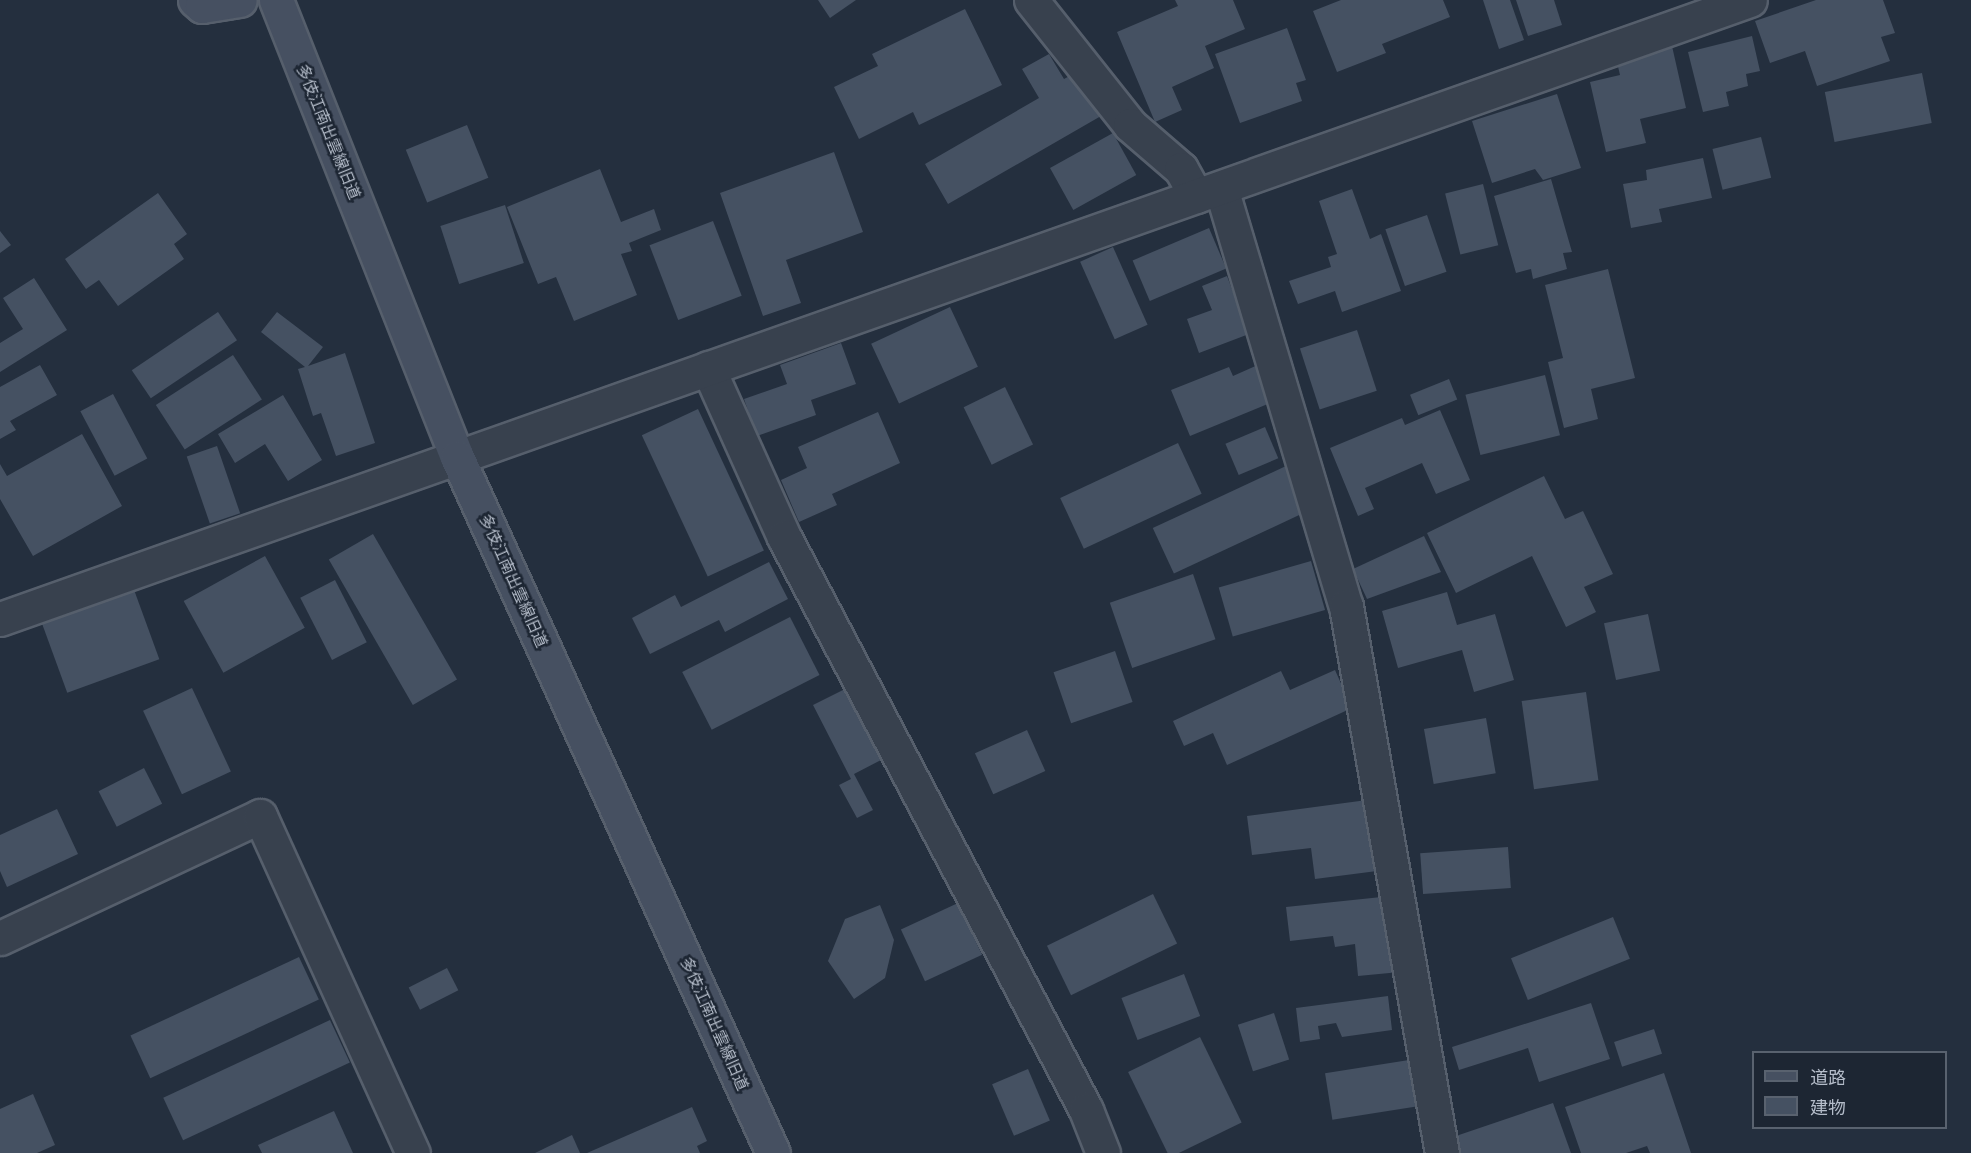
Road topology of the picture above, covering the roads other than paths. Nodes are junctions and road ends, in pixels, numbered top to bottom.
1 (195, 0) edge
2 (240, 0) edge
3 (276, 0) edge
4 (1031, 0) edge
5 (1750, 0) edge
6 (1208, 192) junction
7 (708, 368) junction
8 (457, 457) junction
9 (0, 618) edge
10 (0, 938) edge
11 (413, 1153) edge
12 (773, 1153) edge
13 (1103, 1153) edge
14 (1442, 1153) edge

1 - 2 street
3 - 8 street, 多伎江南出雲線旧道
4 - 6 street
5 - 6 street
6 - 7 street
6 - 14 street
7 - 8 street
7 - 13 street
8 - 9 street
8 - 12 street, 多伎江南出雲線旧道
10 - 11 street

